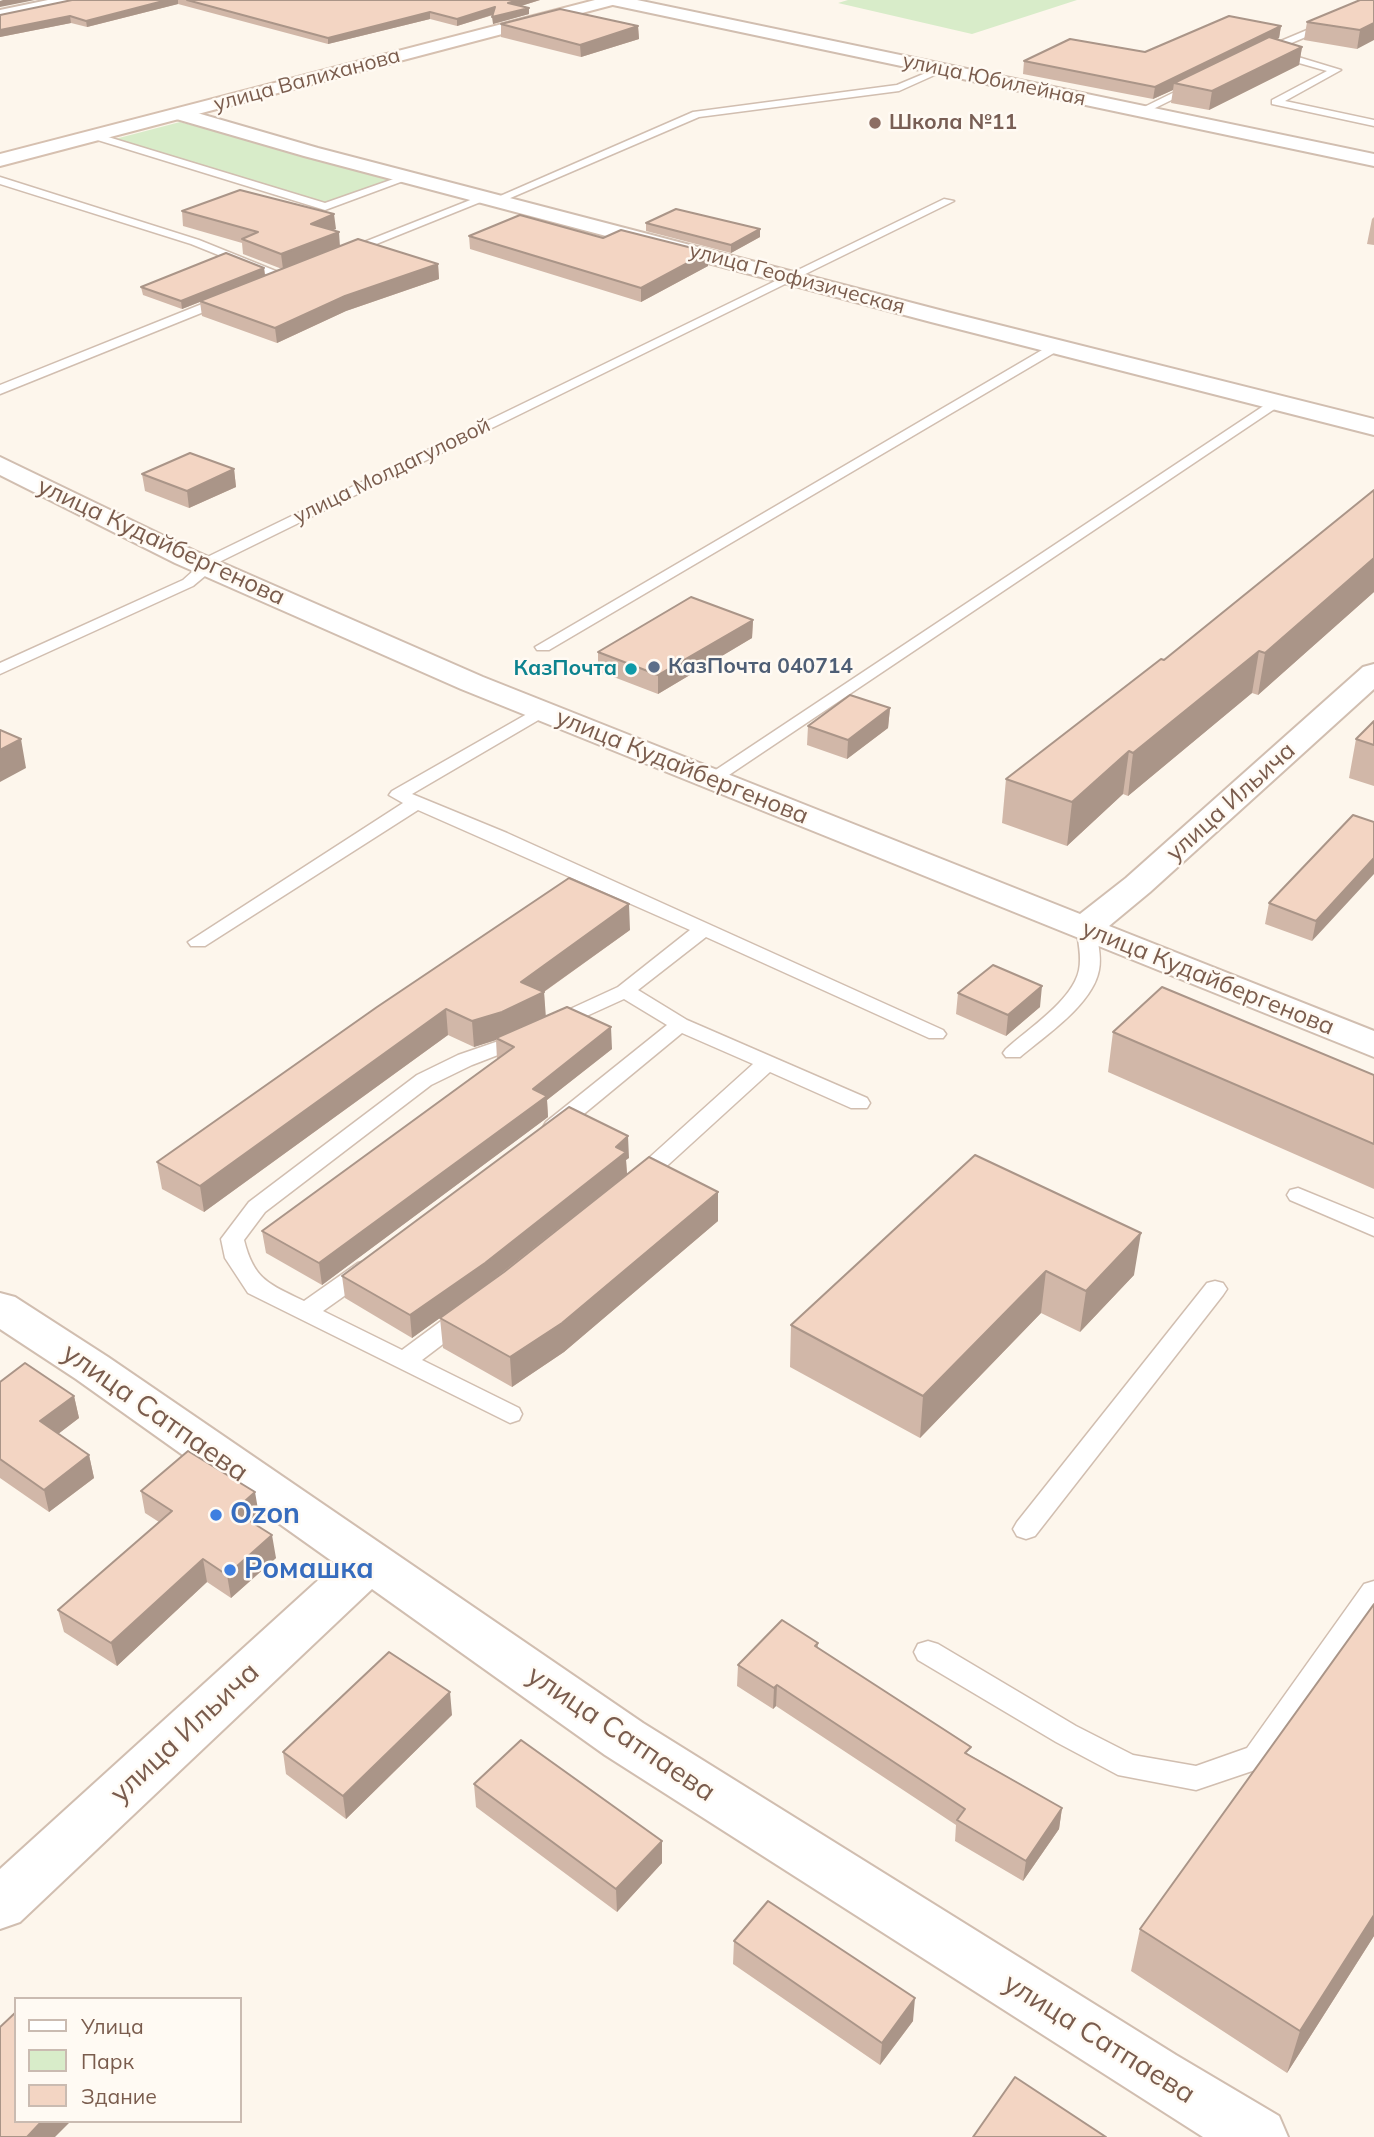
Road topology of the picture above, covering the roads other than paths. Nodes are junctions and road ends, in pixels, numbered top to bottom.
1 (71, 0) edge
2 (614, 0) edge
3 (1374, 5) edge
4 (0, 15) edge
5 (1265, 50) junction
6 (1253, 57) edge
7 (943, 69) junction
8 (1204, 81) edge
9 (1141, 111) junction
10 (180, 114) junction
11 (1374, 123) edge
12 (95, 136) junction
13 (0, 160) edge
14 (1374, 160) edge
15 (410, 177) junction
16 (0, 180) edge
17 (492, 199) junction
18 (948, 201) dead end
19 (332, 256) edge
20 (791, 276) junction
21 (1054, 347) junction
22 (0, 390) edge
23 (1274, 402) junction
24 (1370, 422) edge
25 (0, 465) edge
26 (202, 565) junction
27 (543, 647) dead end
28 (0, 669) edge
29 (1374, 673) edge
30 (541, 710) junction
31 (711, 779) junction
32 (416, 802) junction
33 (1086, 928) junction
34 (703, 930) junction
35 (198, 942) dead end
36 (625, 991) junction
37 (680, 1024) junction
38 (936, 1034) dead end
39 (1374, 1045) edge
40 (1013, 1053) dead end
41 (768, 1062) junction
42 (859, 1103) dead end
43 (538, 1139) edge
44 (623, 1192) edge
45 (1298, 1195) dead end
46 (1374, 1228) edge
47 (388, 1252) edge
48 (1215, 1289) dead end
49 (486, 1301) edge
50 (0, 1308) edge
51 (305, 1312) junction
52 (404, 1361) junction
53 (510, 1413) dead end
54 (1026, 1529) dead end
55 (370, 1562) junction
56 (1374, 1592) edge
57 (928, 1652) dead end
58 (0, 1904) edge
59 (1258, 2137) edge

1 - 4 street
2 - 7 street, улица Юбилейная
2 - 10 street, улица Валиханова
3 - 5 lane
5 - 6 lane
5 - 11 lane
7 - 9 street, улица Юбилейная
7 - 17 lane
8 - 9 lane
9 - 14 street, улица Юбилейная
10 - 12 street, улица Валиханова
10 - 15 street, улица Геофизическая
12 - 13 street, улица Валиханова
12 - 15 lane
15 - 17 street, улица Геофизическая
16 - 22 lane
17 - 19 lane
17 - 20 street, улица Геофизическая
18 - 20 lane, улица Молдагуловой
20 - 21 street, улица Геофизическая
20 - 26 lane, улица Молдагуловой
21 - 23 street, улица Геофизическая
21 - 27 lane
23 - 24 street, улица Геофизическая
23 - 31 lane
25 - 26 street, улица Кудайбергенова
26 - 28 lane, улица Молдагуловой
26 - 30 street, улица Кудайбергенова
29 - 33 street, улица Ильича
30 - 31 street, улица Кудайбергенова
30 - 32 lane
31 - 33 street, улица Кудайбергенова
32 - 34 lane
32 - 35 lane
33 - 39 street, улица Кудайбергенова
33 - 40 lane
34 - 36 lane
34 - 38 lane
36 - 37 lane
36 - 51 lane
37 - 41 lane
37 - 43 lane
41 - 42 lane
41 - 44 lane
45 - 46 lane
47 - 51 lane
48 - 54 lane
49 - 52 lane
50 - 55 street, улица Сатпаева
51 - 52 lane
52 - 53 lane
55 - 58 street, улица Ильича
55 - 59 street, улица Сатпаева
56 - 57 lane

